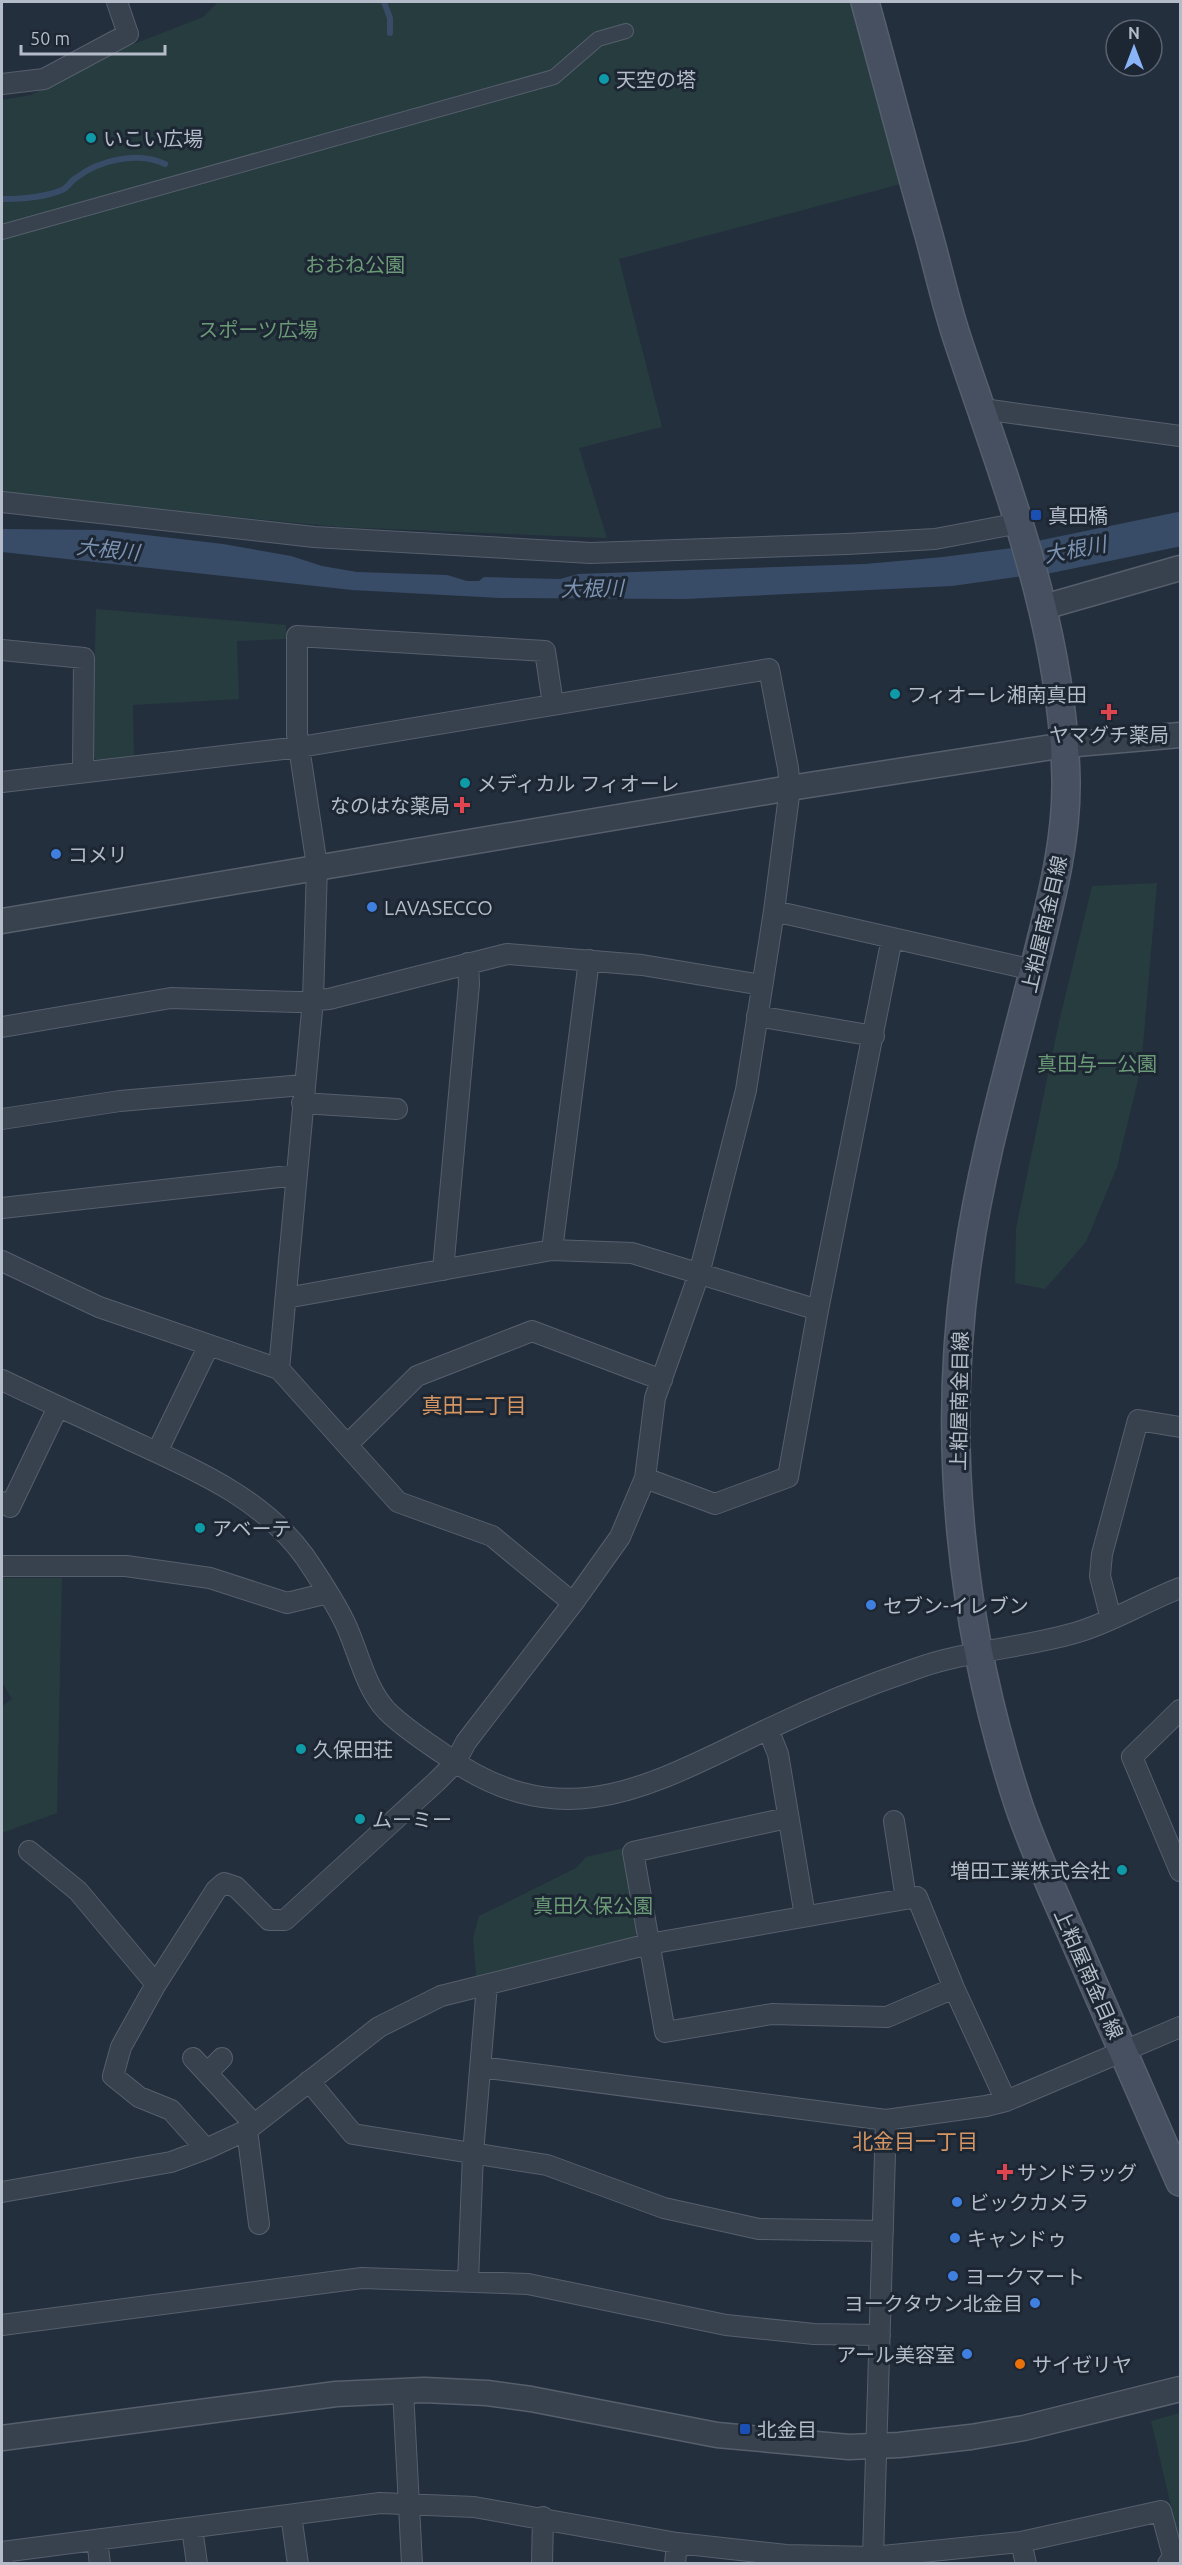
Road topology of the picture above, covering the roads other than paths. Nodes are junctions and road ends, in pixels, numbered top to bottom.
1 (117, 2) edge
2 (865, 2) edge
3 (626, 31) dead end
4 (2, 84) edge
5 (2, 232) edge
6 (983, 409) junction
7 (1180, 436) edge
8 (2, 502) edge
9 (1022, 530) junction
10 (1180, 568) edge
11 (1042, 601) junction
12 (2, 650) edge
13 (553, 704) junction
14 (1180, 735) edge
15 (1065, 745) junction
16 (300, 747) junction
17 (83, 772) junction
18 (2, 782) edge
19 (790, 788) junction
20 (317, 866) junction
21 (774, 911) junction
22 (2, 921) edge
23 (892, 938) junction
24 (589, 960) junction
25 (468, 963) junction
26 (1033, 970) junction
27 (762, 985) junction
28 (313, 1000) junction
29 (757, 1016) junction
30 (2, 1027) edge
31 (874, 1036) junction
32 (302, 1094) junction
33 (397, 1109) dead end
34 (2, 1119) edge
35 (297, 1175) junction
36 (2, 1208) edge
37 (552, 1250) junction
38 (2, 1261) edge
39 (443, 1270) junction
40 (699, 1274) junction
41 (286, 1298) junction
42 (818, 1310) junction
43 (209, 1345) junction
44 (279, 1369) junction
45 (2, 1380) edge
46 (662, 1380) junction
47 (58, 1407) junction
48 (1180, 1427) edge
49 (346, 1445) junction
50 (157, 1452) junction
51 (645, 1478) junction
52 (2, 1502) edge
53 (2, 1566) edge
54 (1180, 1588) edge
55 (328, 1593) junction
56 (573, 1603) junction
57 (1111, 1619) junction
58 (978, 1652) junction
59 (1180, 1710) edge
60 (768, 1729) junction
61 (455, 1763) junction
62 (787, 1818) junction
63 (894, 1821) dead end
64 (29, 1851) dead end
65 (1180, 1871) edge
66 (906, 1899) junction
67 (805, 1916) junction
68 (650, 1944) junction
69 (156, 1984) junction
70 (488, 1985) junction
71 (954, 1988) junction
72 (1180, 2027) edge
73 (1123, 2052) junction
74 (193, 2058) dead end
75 (222, 2058) dead end
76 (481, 2067) junction
77 (207, 2073) junction
78 (309, 2081) junction
79 (1006, 2101) junction
80 (886, 2120) junction
81 (250, 2127) junction
82 (206, 2149) junction
83 (473, 2154) junction
84 (1180, 2182) edge
85 (2, 2192) edge
86 (259, 2224) dead end
87 (883, 2231) junction
88 (468, 2281) junction
89 (2, 2325) edge
90 (880, 2335) junction
91 (1180, 2389) edge
92 (403, 2390) junction
93 (2, 2438) edge
94 (876, 2446) junction
95 (409, 2504) junction
96 (291, 2515) junction
97 (543, 2517) junction
98 (192, 2528) junction
99 (97, 2540) junction
100 (1022, 2542) junction
101 (676, 2543) junction
102 (786, 2559) edge
103 (876, 2560) edge
104 (3, 2564) edge
105 (100, 2564) edge
106 (197, 2564) edge
107 (298, 2564) edge
108 (412, 2564) edge
109 (542, 2564) edge
110 (675, 2564) edge
111 (1026, 2564) edge
112 (1168, 2564) edge

1 - 4 street
2 - 6 main road, 上粕屋南金目線
3 - 5 street
6 - 7 street
6 - 9 main road, 上粕屋南金目線
8 - 9 street
9 - 11 main road, 上粕屋南金目線
10 - 11 street
11 - 15 main road, 上粕屋南金目線
12 - 17 street
13 - 16 street
13 - 16 street
13 - 19 street
14 - 15 street
15 - 19 street
15 - 26 main road, 上粕屋南金目線
16 - 17 street
16 - 20 street
17 - 18 street
19 - 20 street
19 - 21 street
20 - 22 street
20 - 28 street
21 - 23 street
21 - 27 street
23 - 26 street
23 - 31 street
24 - 25 street
24 - 27 street
24 - 37 street
25 - 28 street
25 - 39 street
26 - 58 main road, 上粕屋南金目線
27 - 29 street
28 - 30 street
28 - 32 street
29 - 31 street
29 - 40 street
31 - 42 street
32 - 33 street
32 - 34 street
32 - 35 street
35 - 36 street
35 - 41 street
37 - 39 street
37 - 40 street
38 - 43 street
39 - 41 street
40 - 42 street
40 - 46 street
41 - 44 street
42 - 51 street
43 - 44 street
43 - 50 street
44 - 49 street
45 - 47 street
46 - 49 street
46 - 51 street
47 - 50 street
47 - 52 street
48 - 57 street
49 - 56 street
50 - 55 street
51 - 56 street
53 - 55 street
54 - 57 street
55 - 61 street
56 - 61 street
57 - 58 street
58 - 60 street
58 - 73 main road, 上粕屋南金目線
59 - 65 street
60 - 61 street
60 - 62 street
61 - 69 street
62 - 67 street
62 - 68 street
63 - 66 street
64 - 69 street
66 - 67 street
66 - 71 street
67 - 68 street
68 - 70 street
68 - 71 street
69 - 82 street
70 - 76 street
70 - 78 street
71 - 79 street
72 - 73 street
73 - 79 street
73 - 84 main road, 上粕屋南金目線
74 - 77 street
75 - 77 street
76 - 80 street
76 - 83 street
77 - 81 street
78 - 81 street
78 - 83 street
79 - 80 street
80 - 87 street
81 - 82 street
81 - 86 street
82 - 85 street
83 - 87 street
83 - 88 street
87 - 90 street
88 - 89 street
88 - 90 street
90 - 94 street
91 - 94 street
92 - 93 street
92 - 94 street
92 - 95 street
94 - 103 street
95 - 96 street
95 - 97 street
95 - 108 street
96 - 98 street
96 - 107 street
97 - 101 street
97 - 109 street
98 - 99 street
98 - 106 street
99 - 104 street
99 - 105 street
100 - 103 street
100 - 111 street
100 - 112 street
101 - 102 street
101 - 110 street
102 - 103 street

